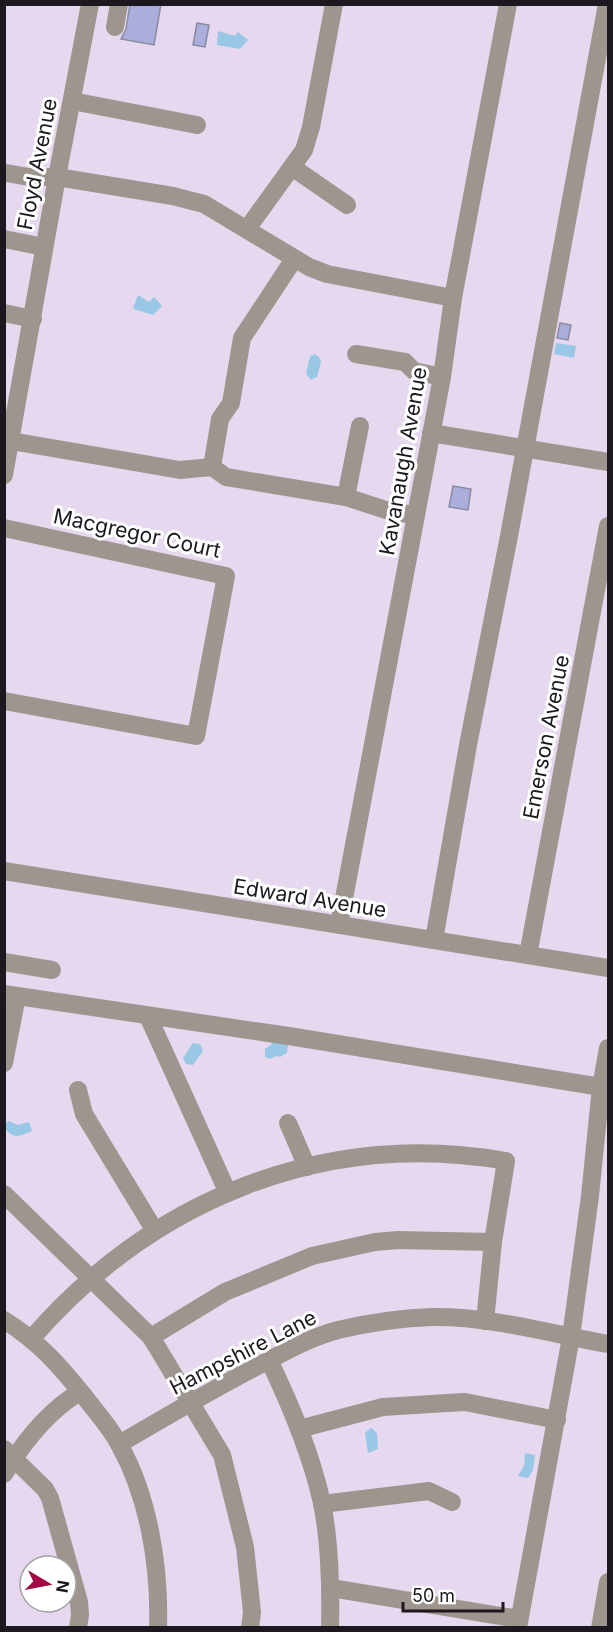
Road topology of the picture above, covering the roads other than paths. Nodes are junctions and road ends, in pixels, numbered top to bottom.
1 (90, 4) edge
2 (119, 4) edge
3 (334, 4) edge
4 (508, 4) edge
5 (606, 4) edge
6 (115, 27) dead end
7 (72, 101) junction
8 (196, 124) dead end
9 (292, 167) junction
10 (6, 173) dead end
11 (57, 177) junction
12 (346, 205) dead end
13 (248, 230) junction
14 (4, 239) edge
15 (44, 247) junction
16 (294, 260) junction
17 (453, 298) junction
18 (4, 313) edge
19 (33, 319) junction
20 (356, 354) dead end
21 (442, 377) junction
22 (13, 379) edge
23 (360, 426) dead end
24 (431, 433) junction
25 (11, 441) junction
26 (525, 448) junction
27 (609, 462) edge
28 (212, 467) junction
29 (4, 475) edge
30 (346, 497) junction
31 (416, 515) junction
32 (609, 526) edge
33 (4, 528) edge
34 (4, 701) edge
35 (4, 871) edge
36 (339, 925) junction
37 (434, 940) junction
38 (528, 955) junction
39 (4, 962) edge
40 (609, 968) edge
41 (52, 970) dead end
42 (11, 995) edge
43 (148, 1016) junction
44 (609, 1048) edge
45 (4, 1063) edge
46 (601, 1087) junction
47 (78, 1090) dead end
48 (288, 1123) dead end
49 (307, 1167) junction
50 (228, 1193) junction
51 (4, 1194) edge
52 (155, 1231) junction
53 (493, 1242) junction
54 (91, 1278) junction
55 (4, 1320) edge
56 (485, 1321) junction
57 (151, 1336) junction
58 (570, 1337) junction
59 (32, 1338) junction
60 (609, 1344) edge
61 (269, 1360) junction
62 (80, 1392) junction
63 (190, 1401) junction
64 (557, 1420) junction
65 (299, 1429) junction
66 (119, 1444) junction
67 (8, 1461) edge
68 (452, 1502) dead end
69 (322, 1504) junction
70 (609, 1582) edge
71 (331, 1588) junction
72 (519, 1623) edge
73 (78, 1628) edge
74 (158, 1628) edge
75 (250, 1628) edge
76 (330, 1628) edge
77 (600, 1628) edge

1 - 7 street, Floyd Avenue
2 - 6 street
3 - 9 street
4 - 17 street, Kavanaugh Avenue
5 - 26 street
7 - 8 street
7 - 11 street, Floyd Avenue
9 - 12 street
9 - 13 street
10 - 11 street
11 - 13 street
11 - 15 street, Floyd Avenue
13 - 16 street
14 - 15 street
15 - 19 street, Floyd Avenue
16 - 17 street
16 - 28 street
17 - 21 street, Kavanaugh Avenue
18 - 19 street
19 - 22 street, Floyd Avenue
20 - 21 street
21 - 24 street, Kavanaugh Avenue
22 - 25 street, Floyd Avenue
23 - 30 street
24 - 26 street
24 - 31 street, Kavanaugh Avenue
25 - 28 street
25 - 29 street, Floyd Avenue
26 - 27 street
26 - 37 street
28 - 30 street
30 - 31 street
31 - 36 street, Kavanaugh Avenue
32 - 38 street, Emerson Avenue
33 - 34 street, Macgregor Court
35 - 36 street, Edward Avenue
36 - 37 street, Edward Avenue
37 - 38 street, Edward Avenue
38 - 40 street, Edward Avenue
39 - 41 street
42 - 43 street
42 - 45 street
43 - 46 street
43 - 50 street
44 - 46 street
46 - 58 street
47 - 52 street
48 - 49 street
49 - 50 street
49 - 53 street
50 - 52 street
51 - 54 street
52 - 54 street
53 - 56 street
53 - 57 street
54 - 57 street
54 - 59 street
55 - 59 street
56 - 58 street, Hampshire Lane
56 - 61 street, Hampshire Lane
57 - 63 street
58 - 60 street, Hampshire Lane
58 - 64 street
59 - 62 street
61 - 63 street, Hampshire Lane
61 - 65 street
62 - 66 street
62 - 67 street
63 - 66 street, Hampshire Lane
63 - 75 street
64 - 65 street
64 - 72 street
65 - 69 street
66 - 74 street
67 - 73 street
68 - 69 street
69 - 71 street
70 - 77 street
71 - 72 street
71 - 76 street

